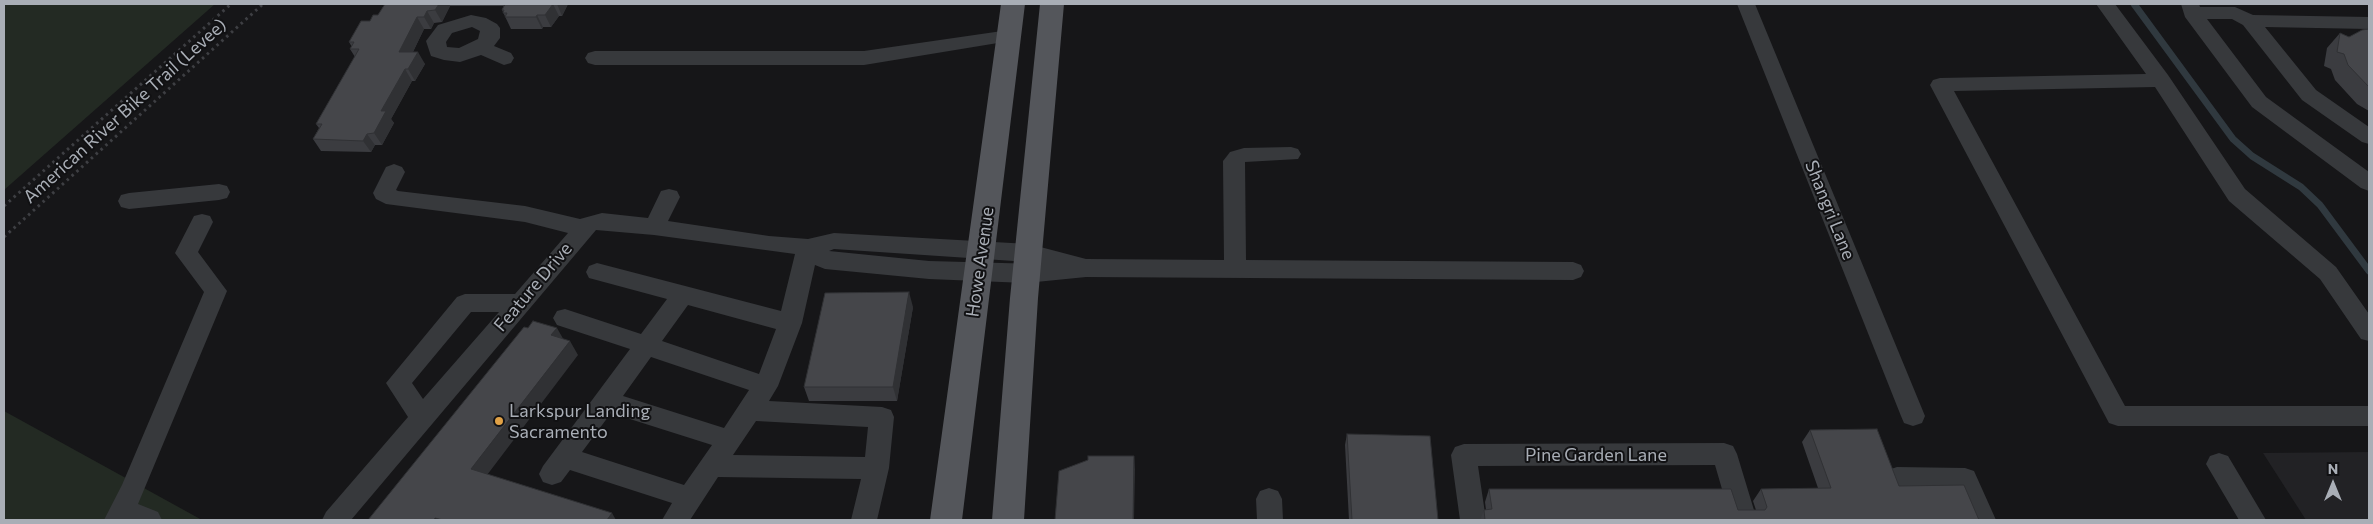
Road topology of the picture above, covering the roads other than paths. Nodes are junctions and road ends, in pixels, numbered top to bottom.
1 (1013, 4) edge
2 (1052, 4) edge
3 (1746, 4) edge
4 (2105, 4) edge
5 (2191, 8) edge
6 (2250, 21) junction
7 (2369, 23) edge
8 (1009, 36) junction
9 (481, 47) dead end
10 (504, 58) dead end
11 (595, 58) dead end
12 (2161, 80) junction
13 (2369, 137) edge
14 (1291, 154) dead end
15 (394, 172) dead end
16 (2369, 183) edge
17 (219, 192) dead end
18 (669, 197) dead end
19 (129, 202) dead end
20 (202, 222) dead end
21 (654, 227) junction
22 (583, 228) junction
23 (808, 248) junction
24 (980, 262) junction
25 (1027, 264) junction
26 (1235, 270) junction
27 (1573, 271) dead end
28 (597, 272) dead end
29 (683, 295) junction
30 (519, 303) junction
31 (565, 318) dead end
32 (790, 323) junction
33 (2369, 332) edge
34 (646, 345) junction
35 (766, 386) junction
36 (605, 401) junction
37 (750, 410) junction
38 (1913, 416) dead end
39 (2369, 416) edge
40 (422, 417) junction
41 (729, 440) junction
42 (2219, 464) dead end
43 (712, 466) junction
44 (876, 468) junction
45 (1897, 478) edge
46 (690, 498) junction
47 (120, 515) edge
48 (149, 520) edge
49 (334, 520) edge
50 (675, 520) edge
51 (864, 520) edge
52 (946, 520) edge
53 (1008, 520) edge
54 (1473, 520) edge
55 (1744, 520) edge
56 (1983, 520) edge
57 (2254, 520) edge

1 - 8 main road, Howe Avenue
2 - 25 main road
3 - 38 street, Shangri Lane
4 - 12 street
5 - 6 street
5 - 16 street
6 - 7 street
6 - 13 street
8 - 11 street
8 - 24 main road, Howe Avenue
9 - 10 street
12 - 33 street
12 - 39 street
14 - 26 street
15 - 22 street
17 - 19 street
18 - 21 street
20 - 47 street
21 - 22 street, Feature Drive
21 - 23 street, Feature Drive
22 - 30 street, Feature Drive
23 - 24 street, Feature Drive
23 - 32 street
24 - 25 street, Feature Drive
24 - 52 main road, Howe Avenue
25 - 26 street, Feature Drive
25 - 53 main road
26 - 27 street, Feature Drive
28 - 29 street
29 - 32 street
29 - 34 street
30 - 40 street, Feature Drive
30 - 40 street
31 - 34 street
32 - 35 street
34 - 35 street
34 - 36 street
35 - 37 street
36 - 41 street
36 - 46 street
37 - 41 street
37 - 44 street
40 - 49 street, Feature Drive
41 - 43 street
42 - 57 street
43 - 44 street
43 - 46 street
44 - 51 street
45 - 56 street
46 - 50 street
47 - 48 street
54 - 55 street, Pine Garden Lane

